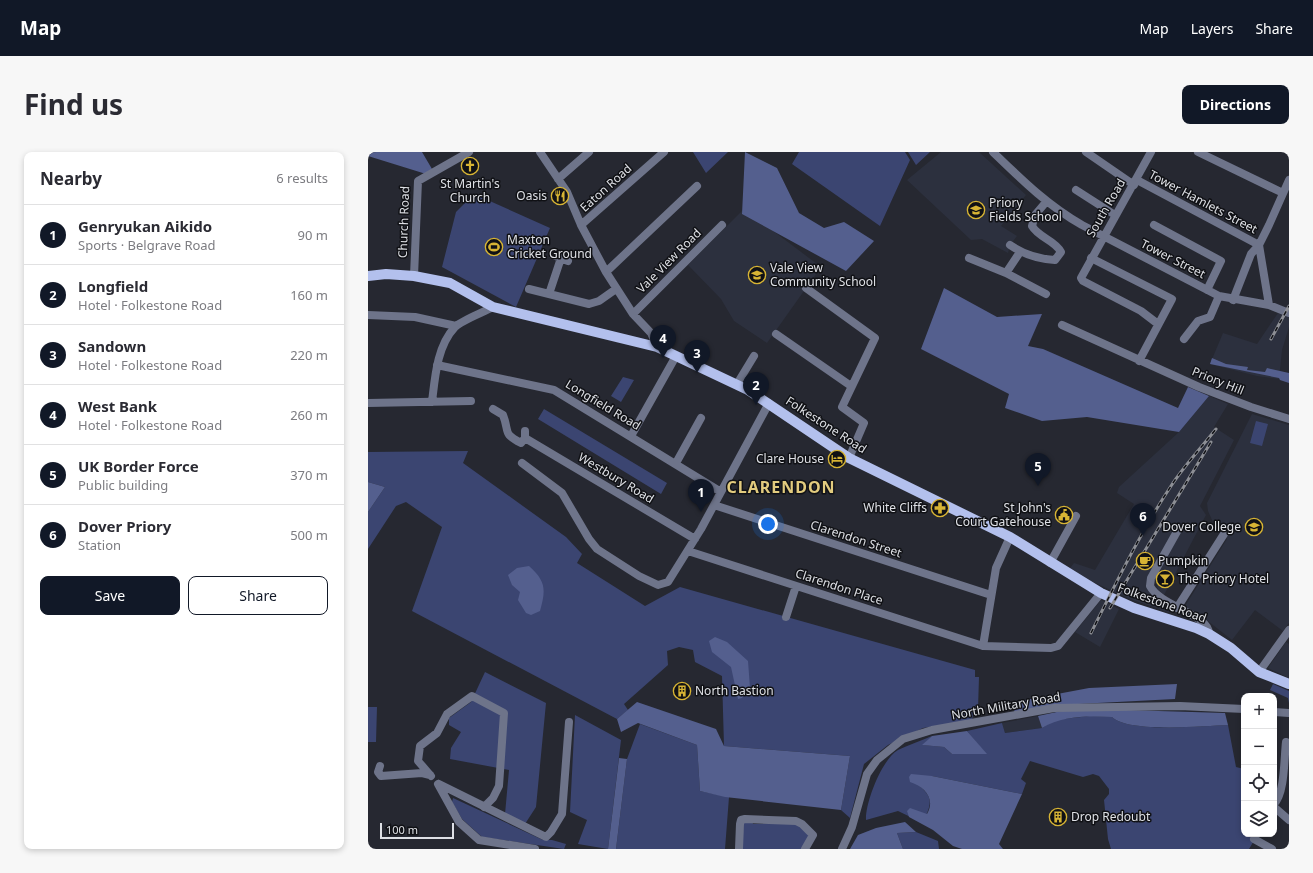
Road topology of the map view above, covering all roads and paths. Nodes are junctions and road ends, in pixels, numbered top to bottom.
1 (469, 152) edge
2 (540, 152) edge
3 (589, 152) edge
4 (664, 152) edge
5 (994, 152) edge
6 (1086, 152) edge
7 (1151, 152) edge
8 (1198, 152) edge
9 (558, 179) junction
10 (1289, 180) edge
11 (1135, 182) junction
12 (697, 186) dead end
13 (1076, 190) dead end
14 (1283, 193) junction
15 (1046, 202) junction
16 (1116, 215) junction
17 (581, 225) junction
18 (722, 225) dead end
19 (1154, 225) dead end
20 (1104, 237) junction
21 (1010, 244) dead end
22 (1259, 245) junction
23 (1020, 252) junction
24 (553, 255) dead end
25 (969, 258) dead end
26 (1091, 258) junction
27 (606, 272) junction
28 (1006, 273) junction
29 (368, 276) edge
30 (414, 276) junction
31 (806, 288) dead end
32 (529, 289) dead end
33 (616, 290) junction
34 (1207, 290) junction
35 (549, 294) junction
36 (1046, 294) dead end
37 (1219, 296) junction
38 (1233, 300) junction
39 (1269, 305) junction
40 (494, 307) junction
41 (1289, 313) edge
42 (633, 314) junction
43 (368, 315) edge
44 (1158, 324) junction
45 (1062, 325) dead end
46 (456, 326) junction
47 (776, 334) dead end
48 (1184, 339) dead end
49 (657, 346) junction
50 (676, 356) junction
51 (754, 356) dead end
52 (1138, 361) junction
53 (437, 365) junction
54 (737, 384) junction
55 (851, 386) junction
56 (368, 402) edge
57 (432, 402) junction
58 (470, 402) dead end
59 (769, 403) junction
60 (493, 409) dead end
61 (701, 418) dead end
62 (1289, 419) edge
63 (631, 436) junction
64 (848, 458) junction
65 (522, 463) dead end
66 (676, 463) junction
67 (721, 492) junction
68 (714, 505) junction
69 (1076, 516) dead end
70 (1179, 528) dead end
71 (1224, 534) dead end
72 (1010, 537) junction
73 (695, 539) junction
74 (688, 551) junction
75 (1050, 562) junction
76 (796, 586) junction
77 (992, 594) junction
78 (1102, 594) junction
79 (1177, 608) junction
80 (1192, 616) junction
81 (786, 617) dead end
82 (1196, 628) junction
83 (1209, 634) junction
84 (1288, 635) edge
85 (983, 646) junction
86 (1259, 672) junction
87 (1289, 684) edge
88 (1241, 709) edge
89 (1277, 712) edge
90 (1289, 714) edge
91 (569, 722) dead end
92 (1286, 742) dead end
93 (380, 766) dead end
94 (431, 776) junction
95 (439, 784) junction
96 (1276, 801) edge
97 (484, 807) junction
98 (1277, 810) edge
99 (1289, 820) edge
100 (1254, 839) dead end
101 (535, 849) edge
102 (739, 849) edge
103 (805, 849) edge
104 (842, 849) edge
105 (1272, 849) edge

1 - 30 street, Church Road
2 - 9 street
3 - 9 street
4 - 17 street, Eaton Road
5 - 15 street, Tower Street
6 - 11 street, Tower Hamlets Street
7 - 11 street, South Road
8 - 14 street
9 - 17 street
10 - 14 street
11 - 16 street, South Road
11 - 22 street, Tower Hamlets Street
12 - 27 street
13 - 16 street
14 - 22 street
15 - 20 street, Tower Street
15 - 23 street
16 - 20 street, South Road
17 - 27 street
18 - 42 street, Vale View Road
19 - 34 street
20 - 26 street, South Road
20 - 34 street, Tower Street
21 - 23 street
22 - 38 street
22 - 39 street
23 - 28 street
24 - 35 street
25 - 28 street
26 - 44 street, South Road
26 - 44 street
27 - 33 street
28 - 36 street
29 - 30 main road, Folkestone Road
30 - 40 main road, Folkestone Road
31 - 55 street
32 - 35 street
33 - 35 street
33 - 42 street
34 - 37 street, Tower Street
37 - 38 street, Tower Street
37 - 48 street
38 - 39 street, Tower Street
39 - 41 street, Tower Street
40 - 46 street
40 - 49 main road, Folkestone Road
42 - 49 street
43 - 46 street
44 - 52 street
45 - 52 street, Priory Hill
46 - 53 street
47 - 55 street
49 - 50 main road, Folkestone Road
50 - 54 main road, Folkestone Road
50 - 63 street
51 - 54 street
52 - 62 street, Priory Hill
53 - 57 street
53 - 63 street, Longfield Road
54 - 59 main road, Folkestone Road
55 - 64 street
56 - 57 street
57 - 58 street
59 - 64 main road, Folkestone Road
59 - 67 street
60 - 73 street, Westbury Road
61 - 66 street
63 - 66 street, Longfield Road
64 - 72 main road, Folkestone Road
65 - 74 street
66 - 67 street, Longfield Road
67 - 68 street
68 - 73 street
68 - 77 street, Clarendon Street
69 - 75 street
70 - 79 street
71 - 79 street
72 - 75 main road, Folkestone Road
72 - 77 street
73 - 74 street
74 - 76 street, Clarendon Place
75 - 78 main road, Folkestone Road
76 - 81 street
76 - 85 street, Clarendon Place
77 - 85 street
78 - 82 main road, Folkestone Road
78 - 85 street, Clarendon Place
79 - 80 street
80 - 82 street
80 - 83 street
82 - 83 main road, Folkestone Road
83 - 86 main road, Folkestone Road
84 - 86 street
86 - 87 main road, Folkestone Road
88 - 104 street, North Military Road
89 - 90 street
91 - 97 street
92 - 96 street
93 - 94 street
94 - 95 street
94 - 97 street
95 - 97 street
95 - 101 street
98 - 99 street
100 - 105 street
102 - 103 street

